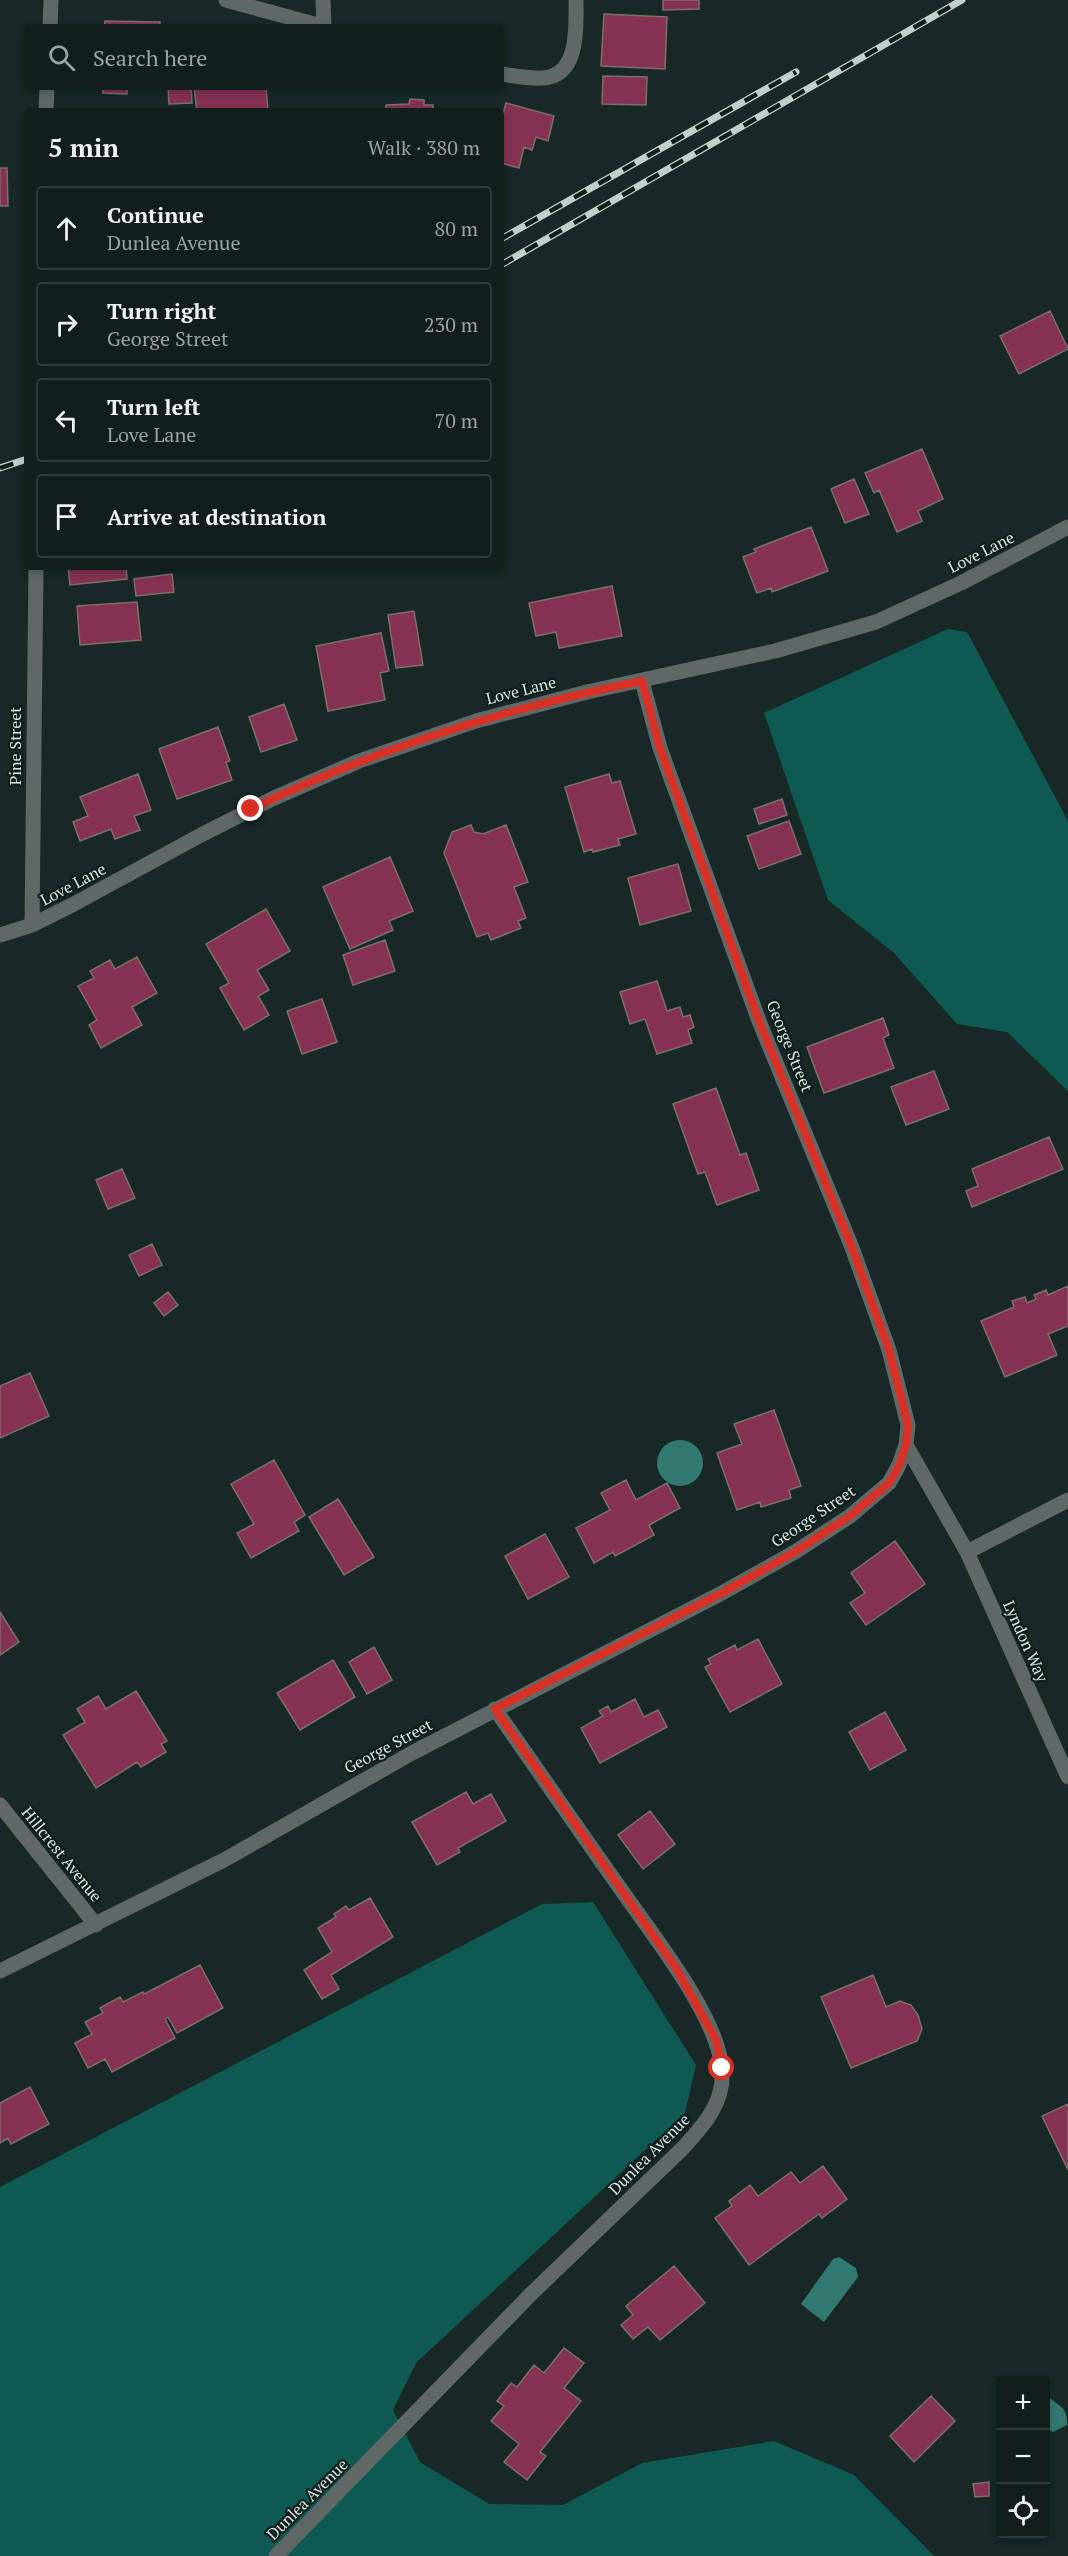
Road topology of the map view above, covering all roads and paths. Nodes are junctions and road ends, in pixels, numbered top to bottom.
1 (51, 0) edge
2 (226, 0) edge
3 (322, 0) edge
4 (576, 0) edge
5 (50, 24) edge
6 (313, 24) edge
7 (324, 24) edge
8 (504, 74) edge
9 (47, 90) edge
10 (46, 108) edge
11 (1068, 527) edge
12 (36, 570) edge
13 (642, 681) junction
14 (32, 925) junction
15 (0, 935) edge
16 (906, 1445) junction
17 (1068, 1500) edge
18 (967, 1552) junction
19 (495, 1709) junction
20 (1068, 1777) edge
21 (0, 1804) edge
22 (96, 1926) junction
23 (0, 1971) edge
24 (276, 2556) edge

1 - 5 street
2 - 6 street
3 - 7 street
4 - 8 street
9 - 10 street
11 - 13 street, Love Lane
12 - 14 street, Pine Street
13 - 14 street, Love Lane
13 - 16 street, George Street
14 - 15 street, Love Lane
16 - 18 street, Lyndon Way
16 - 19 street, George Street
17 - 18 street
18 - 20 street, Lyndon Way
19 - 22 street, George Street
19 - 24 street, Dunlea Avenue
21 - 22 street, Hillcrest Avenue
22 - 23 street, George Street

